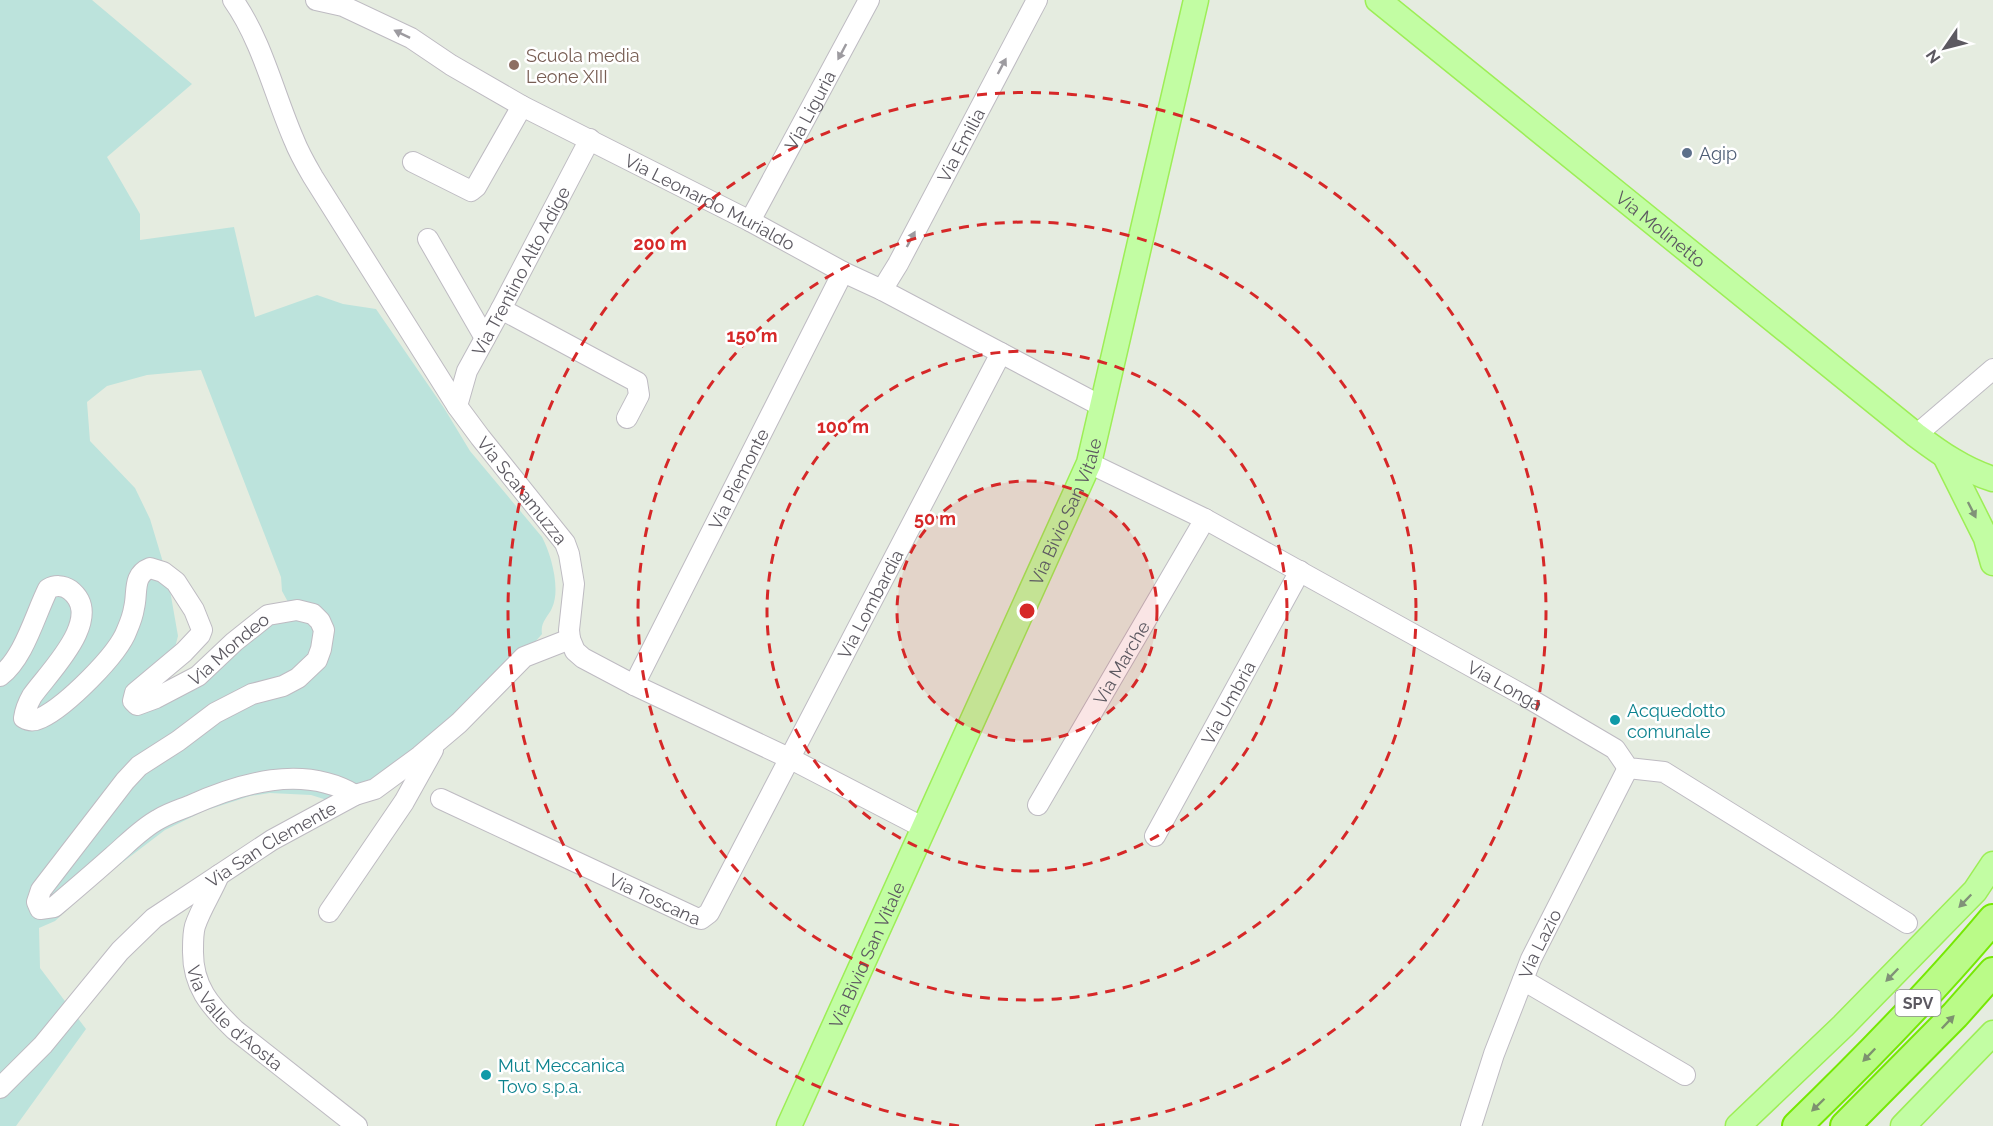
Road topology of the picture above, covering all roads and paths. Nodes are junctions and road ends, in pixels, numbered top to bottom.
1 (233, 0) edge
2 (316, 0) edge
3 (869, 0) edge
4 (1037, 0) edge
5 (1196, 0) edge
6 (1378, 0) edge
7 (522, 106) junction
8 (590, 139) junction
9 (413, 162) dead end
10 (750, 221) junction
11 (428, 239) dead end
12 (843, 272) junction
13 (882, 290) junction
14 (501, 309) junction
15 (486, 338) junction
16 (1001, 353) junction
17 (1993, 369) edge
18 (457, 406) junction
19 (1102, 407) junction
20 (627, 418) dead end
21 (1916, 435) junction
22 (1946, 458) junction
23 (1089, 463) junction
24 (1993, 479) edge
25 (1205, 519) junction
26 (1993, 563) edge
27 (1300, 571) junction
28 (570, 639) junction
29 (0, 676) edge
30 (634, 685) junction
31 (439, 740) junction
32 (791, 759) junction
33 (1628, 768) junction
34 (355, 795) junction
35 (441, 799) dead end
36 (1038, 805) dead end
37 (924, 828) junction
38 (1155, 836) dead end
39 (1993, 864) edge
40 (219, 875) junction
41 (329, 912) dead end
42 (1993, 919) edge
43 (1907, 922) dead end
44 (1993, 972) edge
45 (1523, 980) junction
46 (1993, 1033) edge
47 (1685, 1075) dead end
48 (0, 1088) edge
49 (357, 1126) edge
50 (789, 1126) edge
51 (1471, 1126) edge
52 (1738, 1126) edge
53 (1797, 1126) edge
54 (1845, 1126) edge
55 (1903, 1126) edge

1 - 18 street, Via Scaramuzza
7 -> 2 street, Via Leonardo Murialdo
3 -> 10 street, Via Liguria
13 -> 4 street, Via Emilia
5 - 19 main road, Via Bivio San Vitale
6 - 21 main road, Via Molinetto
7 - 8 street, Via Leonardo Murialdo
7 - 9 street
8 - 10 street, Via Leonardo Murialdo
8 - 14 street, Via Trentino Alto Adige
10 - 12 street, Via Leonardo Murialdo
11 - 15 street
12 - 13 street, Via Leonardo Murialdo
12 - 30 street, Via Piemonte
13 - 16 street, Via Leonardo Murialdo
14 - 15 street, Via Trentino Alto Adige
14 - 20 street
15 - 18 street, Via Trentino Alto Adige
16 - 19 street, Via Leonardo Murialdo
16 - 32 street, Via Lombardia
17 - 21 street
18 - 28 street, Via Scaramuzza
19 - 23 main road, Via Bivio San Vitale
21 - 22 main road, Via Molinetto
22 - 24 main road, Via Molinetto
22 -> 26 main road, Via Molinetto
23 - 25 street, Via Longa
23 - 37 main road, Via Bivio San Vitale
25 - 27 street, Via Longa
25 - 36 street, Via Marche
27 - 33 street, Via Longa
27 - 38 street, Via Umbria
28 - 30 street
28 - 31 street, Via San Clemente
29 - 34 street, Via Mondeo
30 - 32 street
31 - 34 street, Via San Clemente
31 - 41 street
32 - 35 street, Via Toscana
32 - 37 street
33 - 43 street
33 - 45 street, Via Lazio
34 - 40 street, Via San Clemente
37 - 50 main road, Via Bivio San Vitale
39 -> 52 main road
40 - 48 street, Via San Clemente
40 - 49 street, Via Valle d'Aosta
42 -> 53 highway, SPV
54 -> 44 highway, SPV
45 - 47 street
45 - 51 street, Via Lazio
46 - 55 main road

